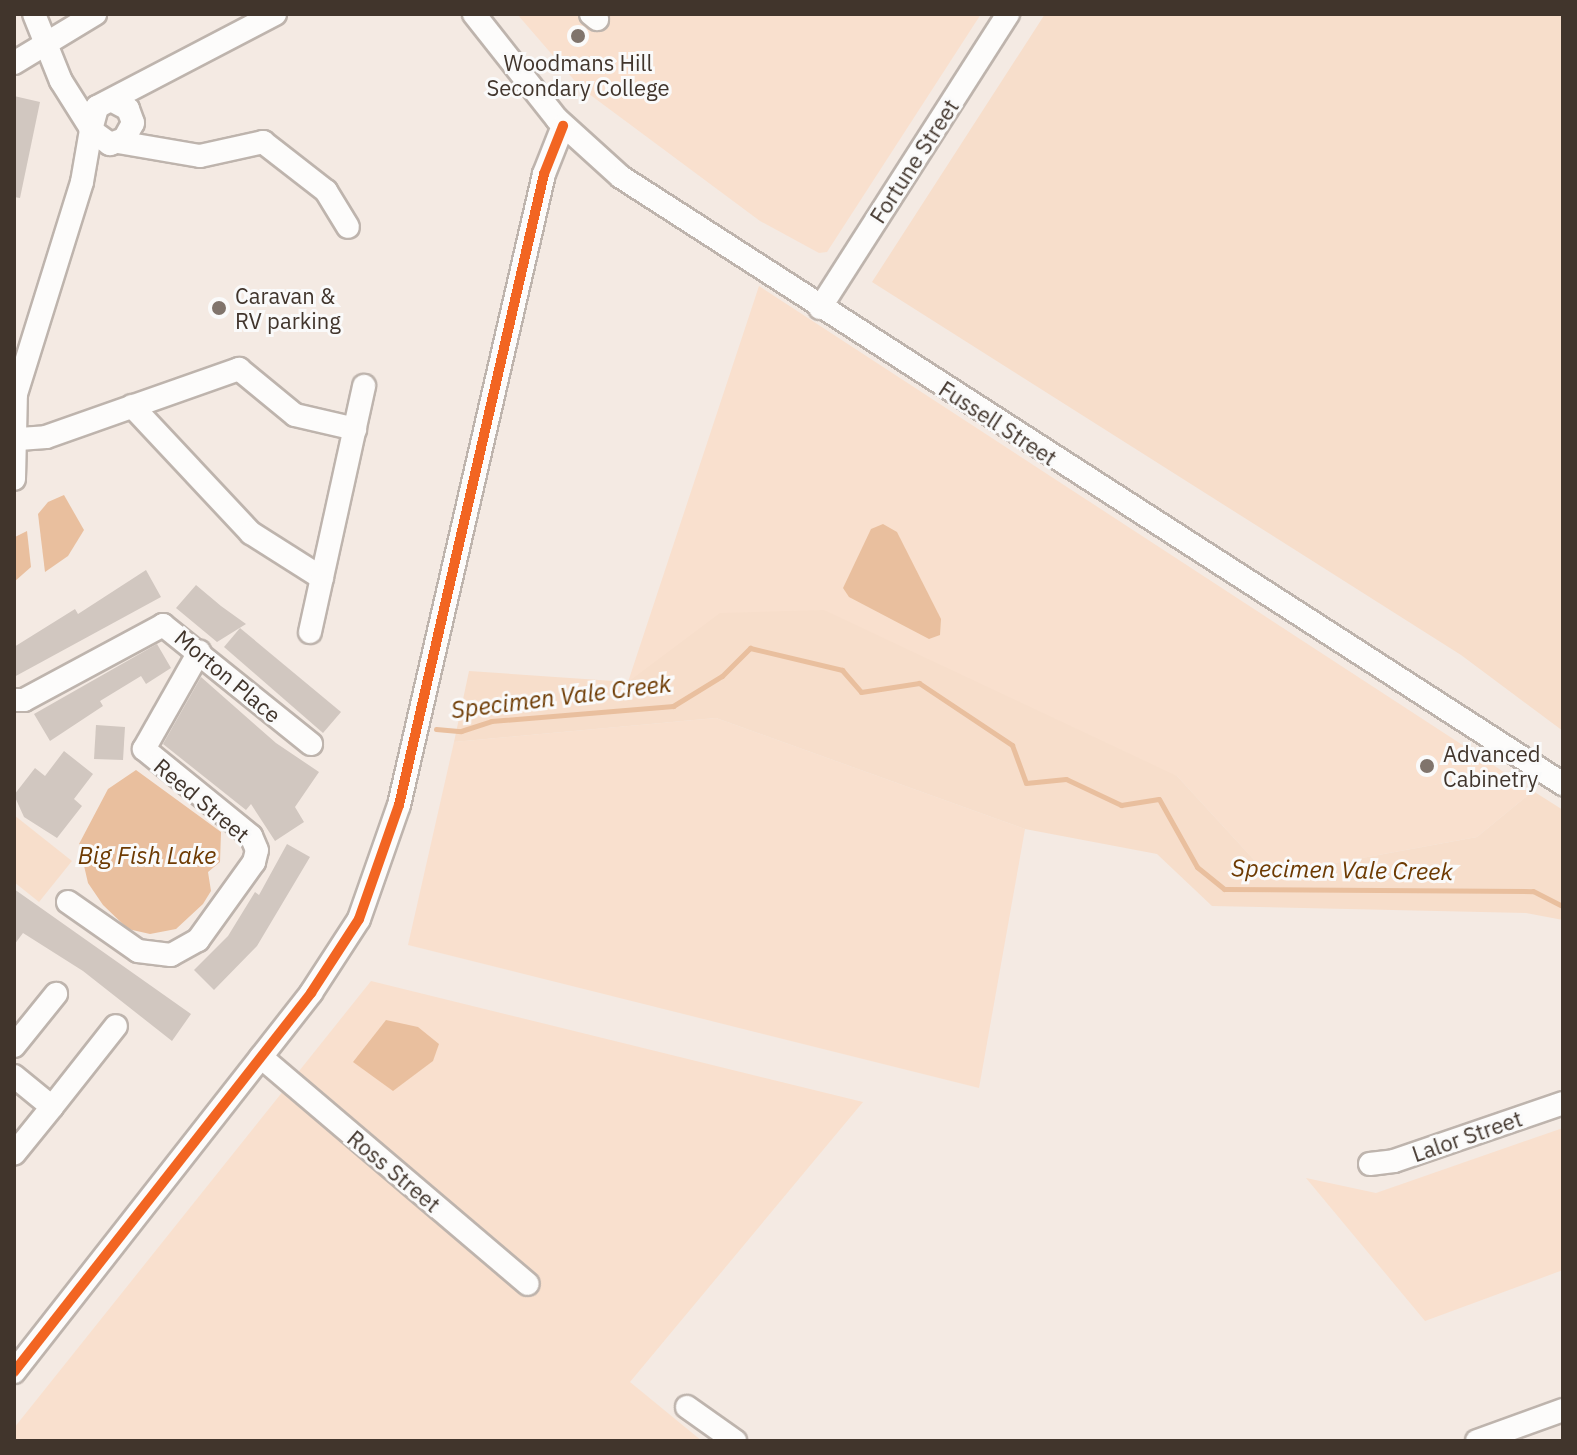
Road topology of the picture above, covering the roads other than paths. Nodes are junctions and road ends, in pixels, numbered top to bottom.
1 (34, 14) edge
2 (95, 14) edge
3 (275, 14) edge
4 (474, 14) edge
5 (1008, 14) edge
6 (48, 51) junction
7 (14, 63) edge
8 (159, 76) junction
9 (112, 101) junction
10 (132, 118) junction
11 (563, 126) junction
12 (91, 129) junction
13 (116, 143) junction
14 (166, 148) junction
15 (82, 182) junction
16 (348, 227) dead end
17 (820, 308) junction
18 (364, 386) dead end
19 (15, 394) edge
20 (132, 406) junction
21 (355, 429) junction
22 (19, 439) junction
23 (14, 476) edge
24 (322, 578) junction
25 (310, 632) dead end
26 (199, 652) junction
27 (14, 700) edge
28 (311, 744) dead end
29 (1563, 784) edge
30 (68, 902) dead end
31 (56, 994) dead end
32 (116, 1026) dead end
33 (14, 1046) edge
34 (261, 1057) junction
35 (14, 1076) edge
36 (1563, 1103) edge
37 (52, 1107) junction
38 (16, 1152) edge
39 (1370, 1164) dead end
40 (528, 1284) dead end
41 (14, 1372) edge
42 (687, 1407) dead end
43 (1563, 1410) edge
44 (735, 1441) edge
45 (1477, 1441) edge

1 - 6 street
2 - 6 street
3 - 8 street
4 - 11 street, Fussell Street
5 - 17 street, Fortune Street
6 - 7 street
6 - 9 street
6 - 12 street
8 - 9 street
8 - 10 street
9 - 10 street
9 - 12 street
10 - 13 street
10 - 14 street
11 - 17 street, Fussell Street
11 - 34 street
12 - 13 street
12 - 15 street
13 - 14 street
13 - 15 street
14 - 16 street
15 - 19 street
17 - 29 street, Fussell Street
18 - 21 street
19 - 22 street
20 - 21 street
20 - 22 street
20 - 24 street
21 - 24 street
22 - 23 street
24 - 25 street
26 - 27 street, Morton Place
26 - 28 street, Morton Place
26 - 30 street, Reed Street
31 - 33 street
32 - 37 street
34 - 40 street, Ross Street
34 - 41 street
35 - 37 street
36 - 39 street, Lalor Street
37 - 38 street
42 - 44 street
43 - 45 street

